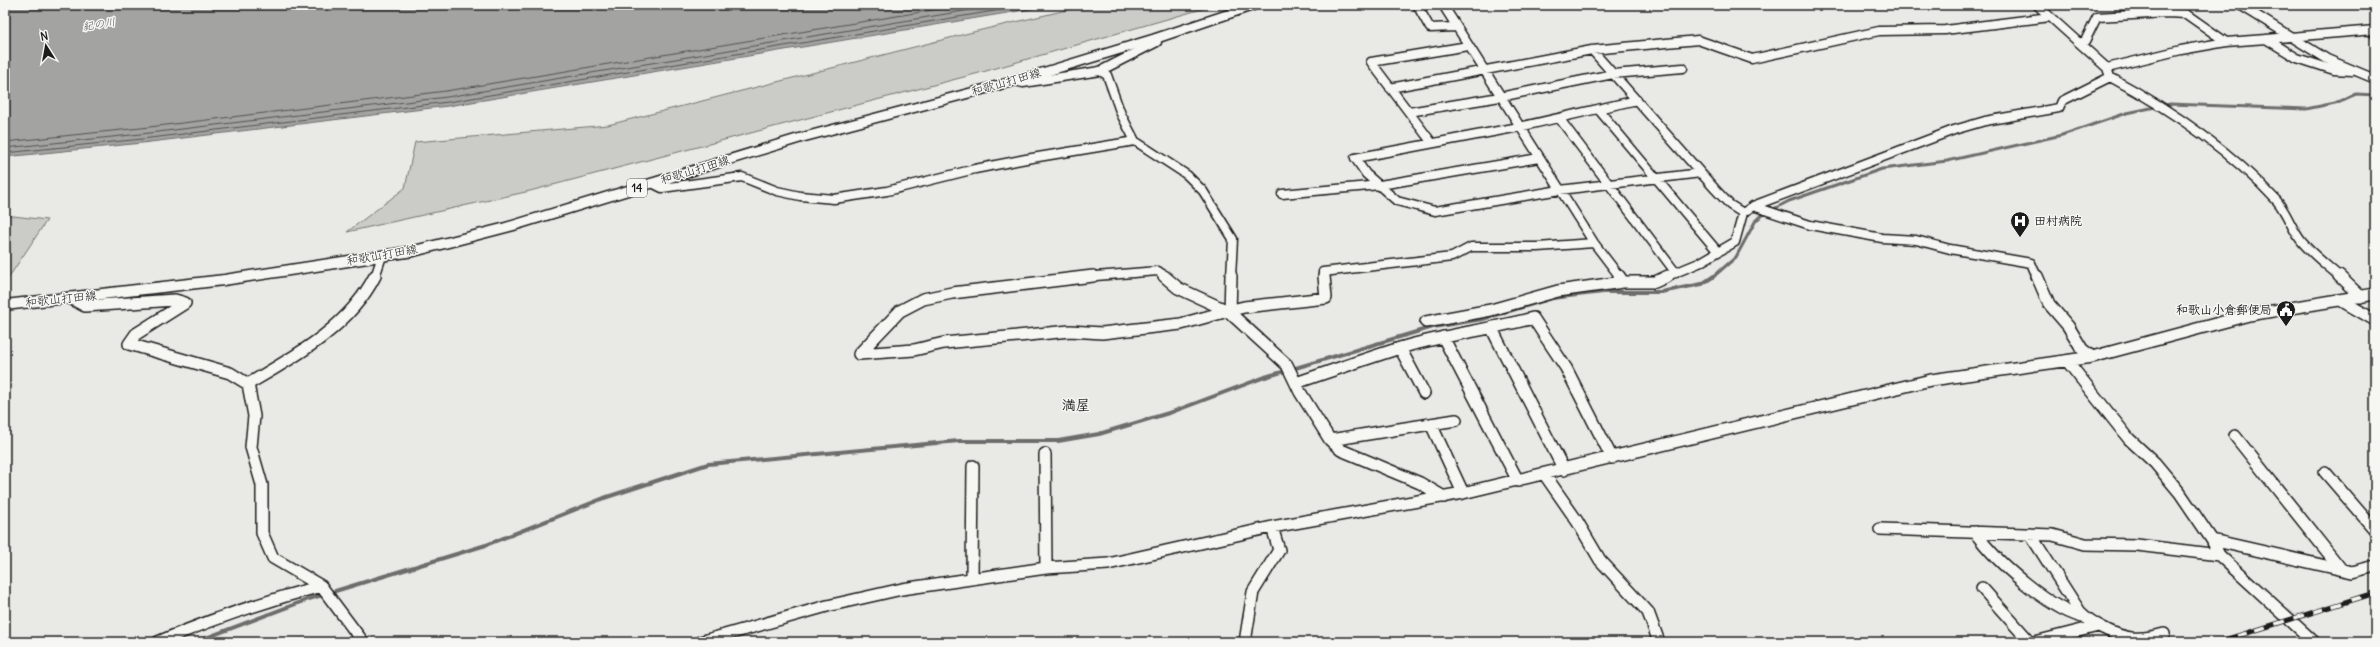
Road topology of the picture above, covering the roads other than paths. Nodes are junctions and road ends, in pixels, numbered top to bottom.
1 (1255, 5) edge
2 (1417, 5) edge
3 (1442, 5) edge
4 (2037, 5) edge
5 (2157, 5) edge
6 (2240, 5) edge
7 (2168, 13) junction
8 (2050, 17) junction
9 (1456, 26) junction
10 (2375, 30) edge
11 (2291, 36) junction
12 (1157, 38) junction
13 (2266, 39) junction
14 (2226, 42) junction
15 (2079, 43) junction
16 (1468, 46) junction
17 (1592, 50) junction
18 (1683, 68) dead end
19 (2106, 68) junction
20 (1100, 71) junction
21 (1484, 71) junction
22 (2352, 71) junction
23 (1613, 74) junction
24 (2110, 77) junction
25 (2375, 79) edge
26 (1015, 81) junction
27 (1390, 88) junction
28 (1500, 97) junction
29 (1637, 100) junction
30 (1598, 109) junction
31 (1409, 112) junction
32 (1560, 118) junction
33 (1519, 127) junction
34 (1135, 141) junction
35 (1432, 143) junction
36 (1539, 158) junction
37 (1701, 173) junction
38 (1656, 179) junction
39 (652, 184) junction
40 (1609, 184) junction
41 (1380, 185) junction
42 (1560, 190) junction
43 (1282, 194) dead end
44 (1756, 207) junction
45 (1743, 213) junction
46 (1594, 243) junction
47 (1718, 252) junction
48 (382, 256) junction
49 (1676, 274) junction
50 (1623, 282) junction
51 (2375, 294) edge
52 (2361, 297) junction
53 (70, 298) junction
54 (2342, 301) junction
55 (6, 306) edge
56 (1230, 312) junction
57 (2375, 320) edge
58 (1426, 322) dead end
59 (1492, 330) junction
60 (1443, 337) junction
61 (1400, 348) junction
62 (2092, 357) junction
63 (2068, 362) junction
64 (1295, 379) junction
65 (248, 384) junction
66 (1424, 393) dead end
67 (1456, 420) dead end
68 (1431, 424) junction
69 (2235, 436) dead end
70 (1330, 440) junction
71 (1045, 454) dead end
72 (1612, 458) junction
73 (973, 466) dead end
74 (1564, 470) junction
75 (2325, 472) dead end
76 (1545, 475) junction
77 (1518, 481) junction
78 (1463, 493) junction
79 (1444, 497) junction
80 (1272, 527) junction
81 (1880, 529) dead end
82 (2375, 530) edge
83 (1975, 532) junction
84 (2030, 534) junction
85 (2212, 540) junction
86 (2219, 555) junction
87 (2375, 566) edge
88 (1046, 568) junction
89 (2340, 569) junction
90 (972, 577) junction
91 (321, 586) junction
92 (1982, 588) dead end
93 (2087, 618) junction
94 (2098, 626) junction
95 (2164, 634) dead end
96 (158, 642) edge
97 (363, 642) edge
98 (700, 642) edge
99 (1245, 642) edge
100 (1659, 642) edge
101 (2030, 642) edge
102 (2035, 642) edge
103 (2314, 642) edge

1 - 12 main road, 和歌山打田線 / 14
2 - 9 street
3 - 9 street
4 - 8 street
5 - 7 street
6 - 11 street
7 - 14 street
7 - 15 street
8 - 15 street
8 - 17 street
9 - 16 street
10 - 11 street
11 - 13 street
11 - 22 street
12 - 20 street
12 - 26 main road, 和歌山打田線 / 14
13 - 14 street
13 - 22 street
14 - 19 street
15 - 19 street
16 - 21 street
16 - 27 street
17 - 21 street
17 - 23 street
18 - 23 street
19 - 24 street
20 - 26 street
20 - 34 street
21 - 27 street
21 - 28 street
22 - 25 street
23 - 28 street
23 - 29 street
24 - 44 street
24 - 52 street
26 - 39 main road, 和歌山打田線 / 14
27 - 31 street
28 - 31 street
28 - 33 street
29 - 30 street
29 - 37 street
30 - 32 street
30 - 38 street
31 - 35 street
32 - 33 street
32 - 40 street
33 - 35 street
33 - 36 street
34 - 39 street
34 - 56 street
35 - 41 street
36 - 41 street
36 - 42 street
37 - 38 street
37 - 45 street
38 - 40 street
38 - 47 street
39 - 48 main road, 和歌山打田線 / 14
40 - 42 street
40 - 49 street
41 - 42 street
41 - 43 street
42 - 46 street
44 - 45 street
44 - 62 street
45 - 47 street
46 - 50 street
46 - 56 street
47 - 49 street
48 - 53 main road, 和歌山打田線 / 14
48 - 65 street
49 - 50 street
50 - 58 street
51 - 52 street
52 - 54 street
53 - 55 main road, 和歌山打田線 / 14
53 - 65 street
54 - 57 street
54 - 62 street
56 - 56 street
56 - 64 street
59 - 60 street
59 - 72 street
59 - 74 street
60 - 61 street
60 - 77 street
61 - 64 street
61 - 66 street
62 - 63 street
63 - 72 street
63 - 85 street
64 - 70 street
65 - 91 street
67 - 68 street
68 - 70 street
68 - 78 street
69 - 89 street
70 - 79 street
71 - 88 street
72 - 74 street
73 - 90 street
74 - 76 street
75 - 82 street
76 - 77 street
76 - 100 street
77 - 78 street
78 - 79 street
79 - 80 street
80 - 88 street
80 - 99 street
81 - 83 street
83 - 84 street
83 - 93 street
84 - 86 street
84 - 93 street
85 - 86 street
85 - 89 street
86 - 103 street
87 - 89 street
88 - 90 street
90 - 98 street
91 - 96 street
91 - 97 street
92 - 101 street
93 - 94 street
94 - 95 street
94 - 102 street

